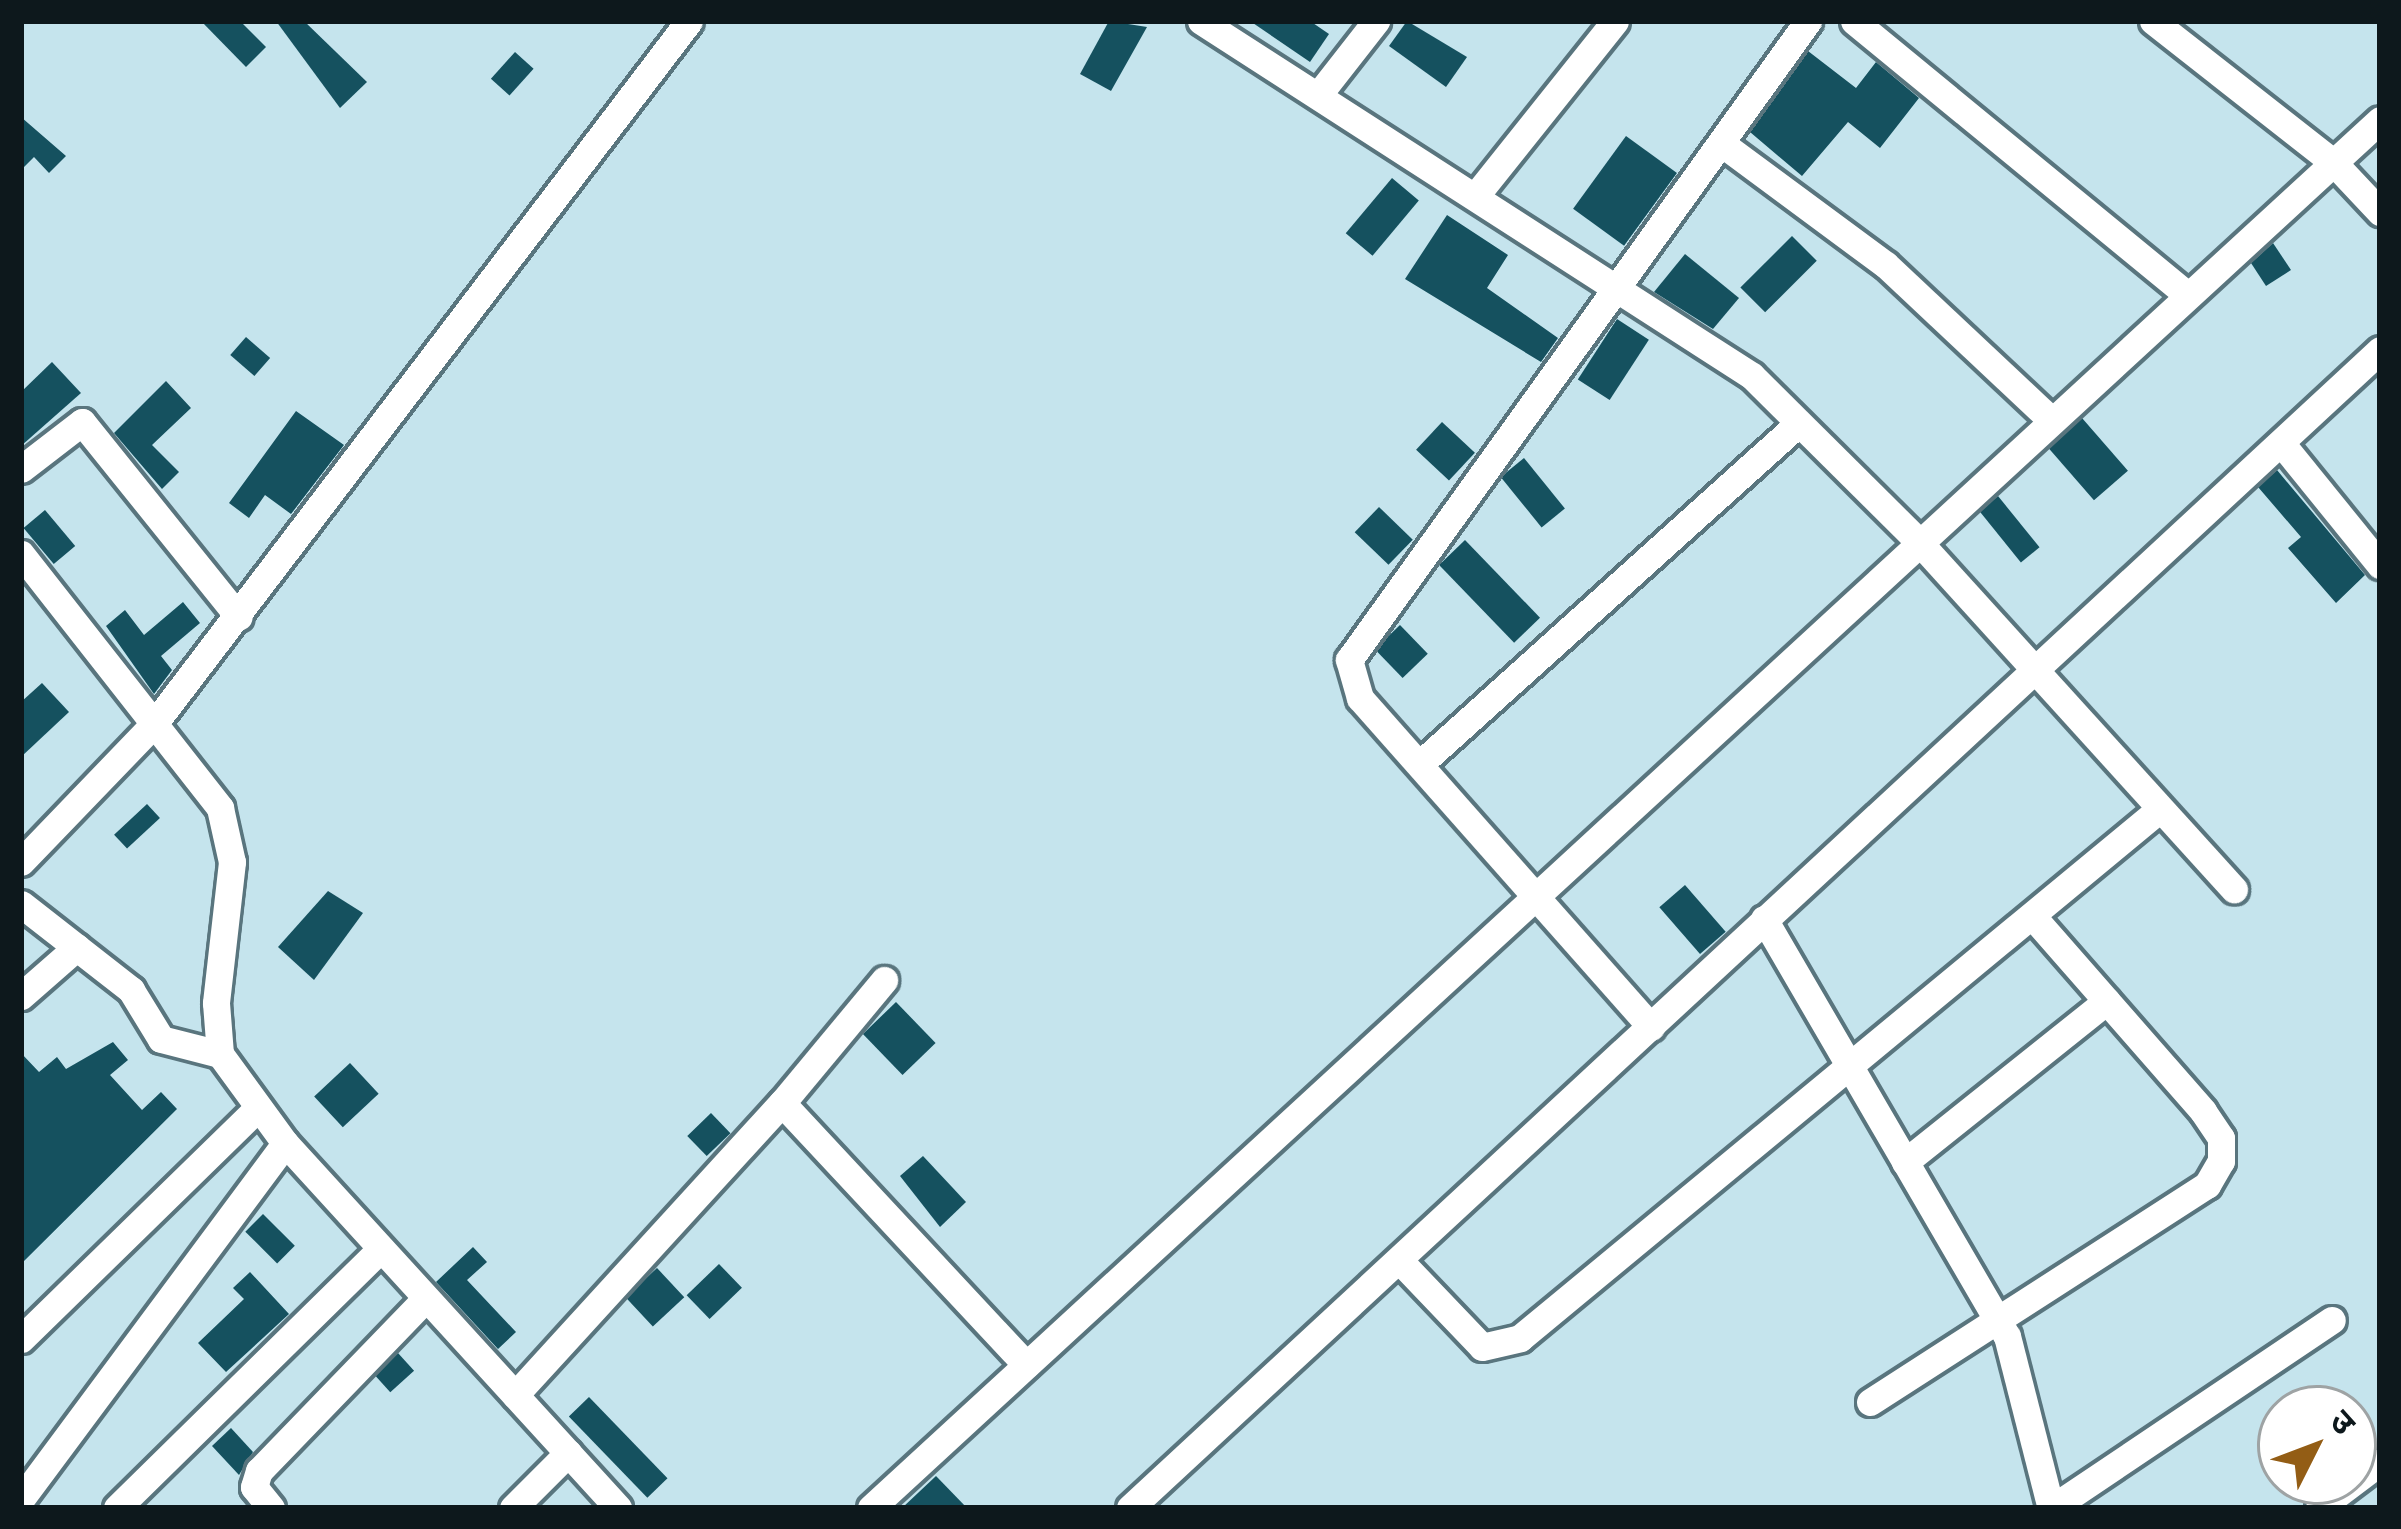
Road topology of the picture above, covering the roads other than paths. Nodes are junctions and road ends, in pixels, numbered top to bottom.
1 (689, 21) edge
2 (1201, 21) edge
3 (1376, 21) edge
4 (1615, 21) edge
5 (1808, 21) edge
6 (1854, 21) edge
7 (2153, 21) edge
8 (1319, 94) junction
9 (2380, 120) edge
10 (1720, 143) junction
11 (2333, 162) junction
12 (1477, 194) junction
13 (2380, 212) edge
14 (1618, 287) junction
15 (2187, 295) junction
16 (2380, 350) edge
17 (2051, 420) junction
18 (1799, 423) junction
19 (2282, 444) junction
20 (21, 470) edge
21 (1919, 542) junction
22 (21, 554) edge
23 (2380, 566) edge
24 (238, 617) junction
25 (2036, 673) junction
26 (154, 724) junction
27 (1421, 763) junction
28 (2161, 808) junction
29 (21, 862) edge
30 (2234, 890) dead end
31 (1537, 892) junction
32 (21, 904) edge
33 (2032, 916) junction
34 (1764, 919) junction
35 (77, 947) junction
36 (884, 980) dead end
37 (21, 996) edge
38 (2107, 1001) junction
39 (1651, 1027) junction
40 (220, 1054) junction
41 (1848, 1070) junction
42 (782, 1103) junction
43 (256, 1110) junction
44 (285, 1143) junction
45 (1905, 1162) junction
46 (381, 1249) junction
47 (1399, 1260) junction
48 (426, 1298) junction
49 (2332, 1320) dead end
50 (1999, 1321) junction
51 (21, 1339) edge
52 (1026, 1365) junction
53 (515, 1395) junction
54 (1870, 1402) dead end
55 (568, 1453) junction
56 (2380, 1462) edge
57 (21, 1499) edge
58 (117, 1508) edge
59 (271, 1508) edge
60 (514, 1508) edge
61 (618, 1508) edge
62 (871, 1508) edge
63 (1130, 1508) edge
64 (2051, 1508) edge
65 (2319, 1508) edge

1 - 24 street
2 - 8 street
3 - 8 street
4 - 12 street
5 - 10 street
6 - 15 street
7 - 11 street
8 - 12 street
9 - 11 street
10 - 14 street
10 - 17 street
11 - 13 street
11 - 15 street
12 - 14 street
14 - 18 street
14 - 27 street
15 - 17 street
16 - 19 street
17 - 21 street
18 - 21 street
18 - 27 street
19 - 23 street
19 - 25 street
20 - 24 street
21 - 25 street
21 - 31 street
22 - 26 street
24 - 26 street
25 - 28 street
25 - 34 street
26 - 29 street
26 - 40 street
27 - 31 street
28 - 30 street
28 - 33 street
31 - 39 street
31 - 52 street
32 - 35 street
33 - 38 street
33 - 41 street
34 - 39 street
34 - 41 street
35 - 37 street
35 - 40 street
36 - 42 street
38 - 45 street
38 - 50 street
39 - 47 street
40 - 43 street
41 - 45 street
41 - 47 street
42 - 52 street
42 - 53 street
43 - 44 street
43 - 51 street
44 - 46 street
44 - 57 street
45 - 50 street
46 - 48 street
46 - 58 street
47 - 63 street
48 - 53 street
48 - 59 street
49 - 64 street
50 - 54 street
50 - 64 street
52 - 62 street
53 - 55 street
55 - 60 street
55 - 61 street
56 - 65 street

